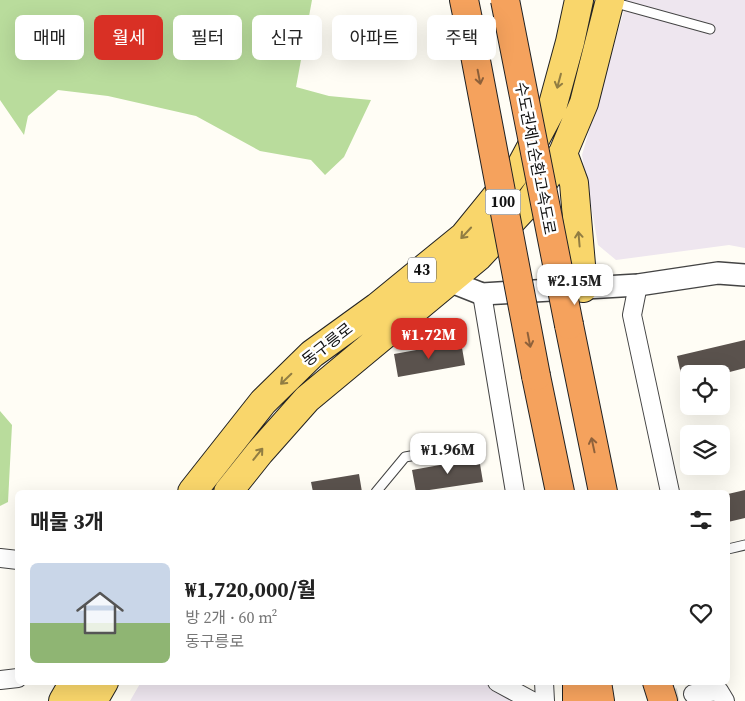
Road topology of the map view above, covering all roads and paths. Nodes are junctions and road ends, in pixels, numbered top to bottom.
1 (464, 0) edge
2 (505, 0) edge
3 (578, 0) edge
4 (608, 0) edge
5 (710, 29) dead end
6 (563, 152) junction
7 (440, 272) junction
8 (745, 275) edge
9 (638, 285) junction
10 (583, 288) junction
11 (482, 294) junction
12 (445, 450) dead end
13 (194, 490) edge
14 (230, 490) edge
15 (378, 490) edge
16 (515, 490) edge
17 (560, 490) edge
18 (603, 490) edge
19 (670, 490) edge
20 (745, 545) edge
21 (730, 549) edge
22 (0, 558) edge
23 (15, 560) edge
24 (15, 678) edge
25 (0, 680) edge
26 (94, 685) edge
27 (506, 685) edge
28 (544, 685) edge
29 (640, 685) edge
30 (658, 685) edge
31 (73, 691) edge
32 (720, 691) edge
33 (693, 694) tunnel mouth
34 (532, 701) edge
35 (545, 701) edge
36 (643, 701) edge
37 (663, 701) edge

1 -> 17 highway, 100, bridge
18 -> 2 highway, 수도권제1순환고속도로 / 100, bridge
3 -> 7 main road, 동구릉로 / 43
4 - 5 lane
4 - 6 main road, 동구릉로 / 43
6 - 7 main road, 동구릉로 / 43
10 -> 6 main road
7 - 11 street
7 -> 13 main road, 동구릉로 / 43
14 -> 7 main road, 동구릉로 / 43
8 - 9 street
9 - 10 street
9 - 19 street
10 - 11 street
11 - 16 street
12 - 15 lane
20 - 21 lane
22 - 23 street
24 - 25 street
26 - 31 main road
27 - 34 street
28 - 35 street
29 - 36 highway
30 - 37 highway
32 - 33 street

